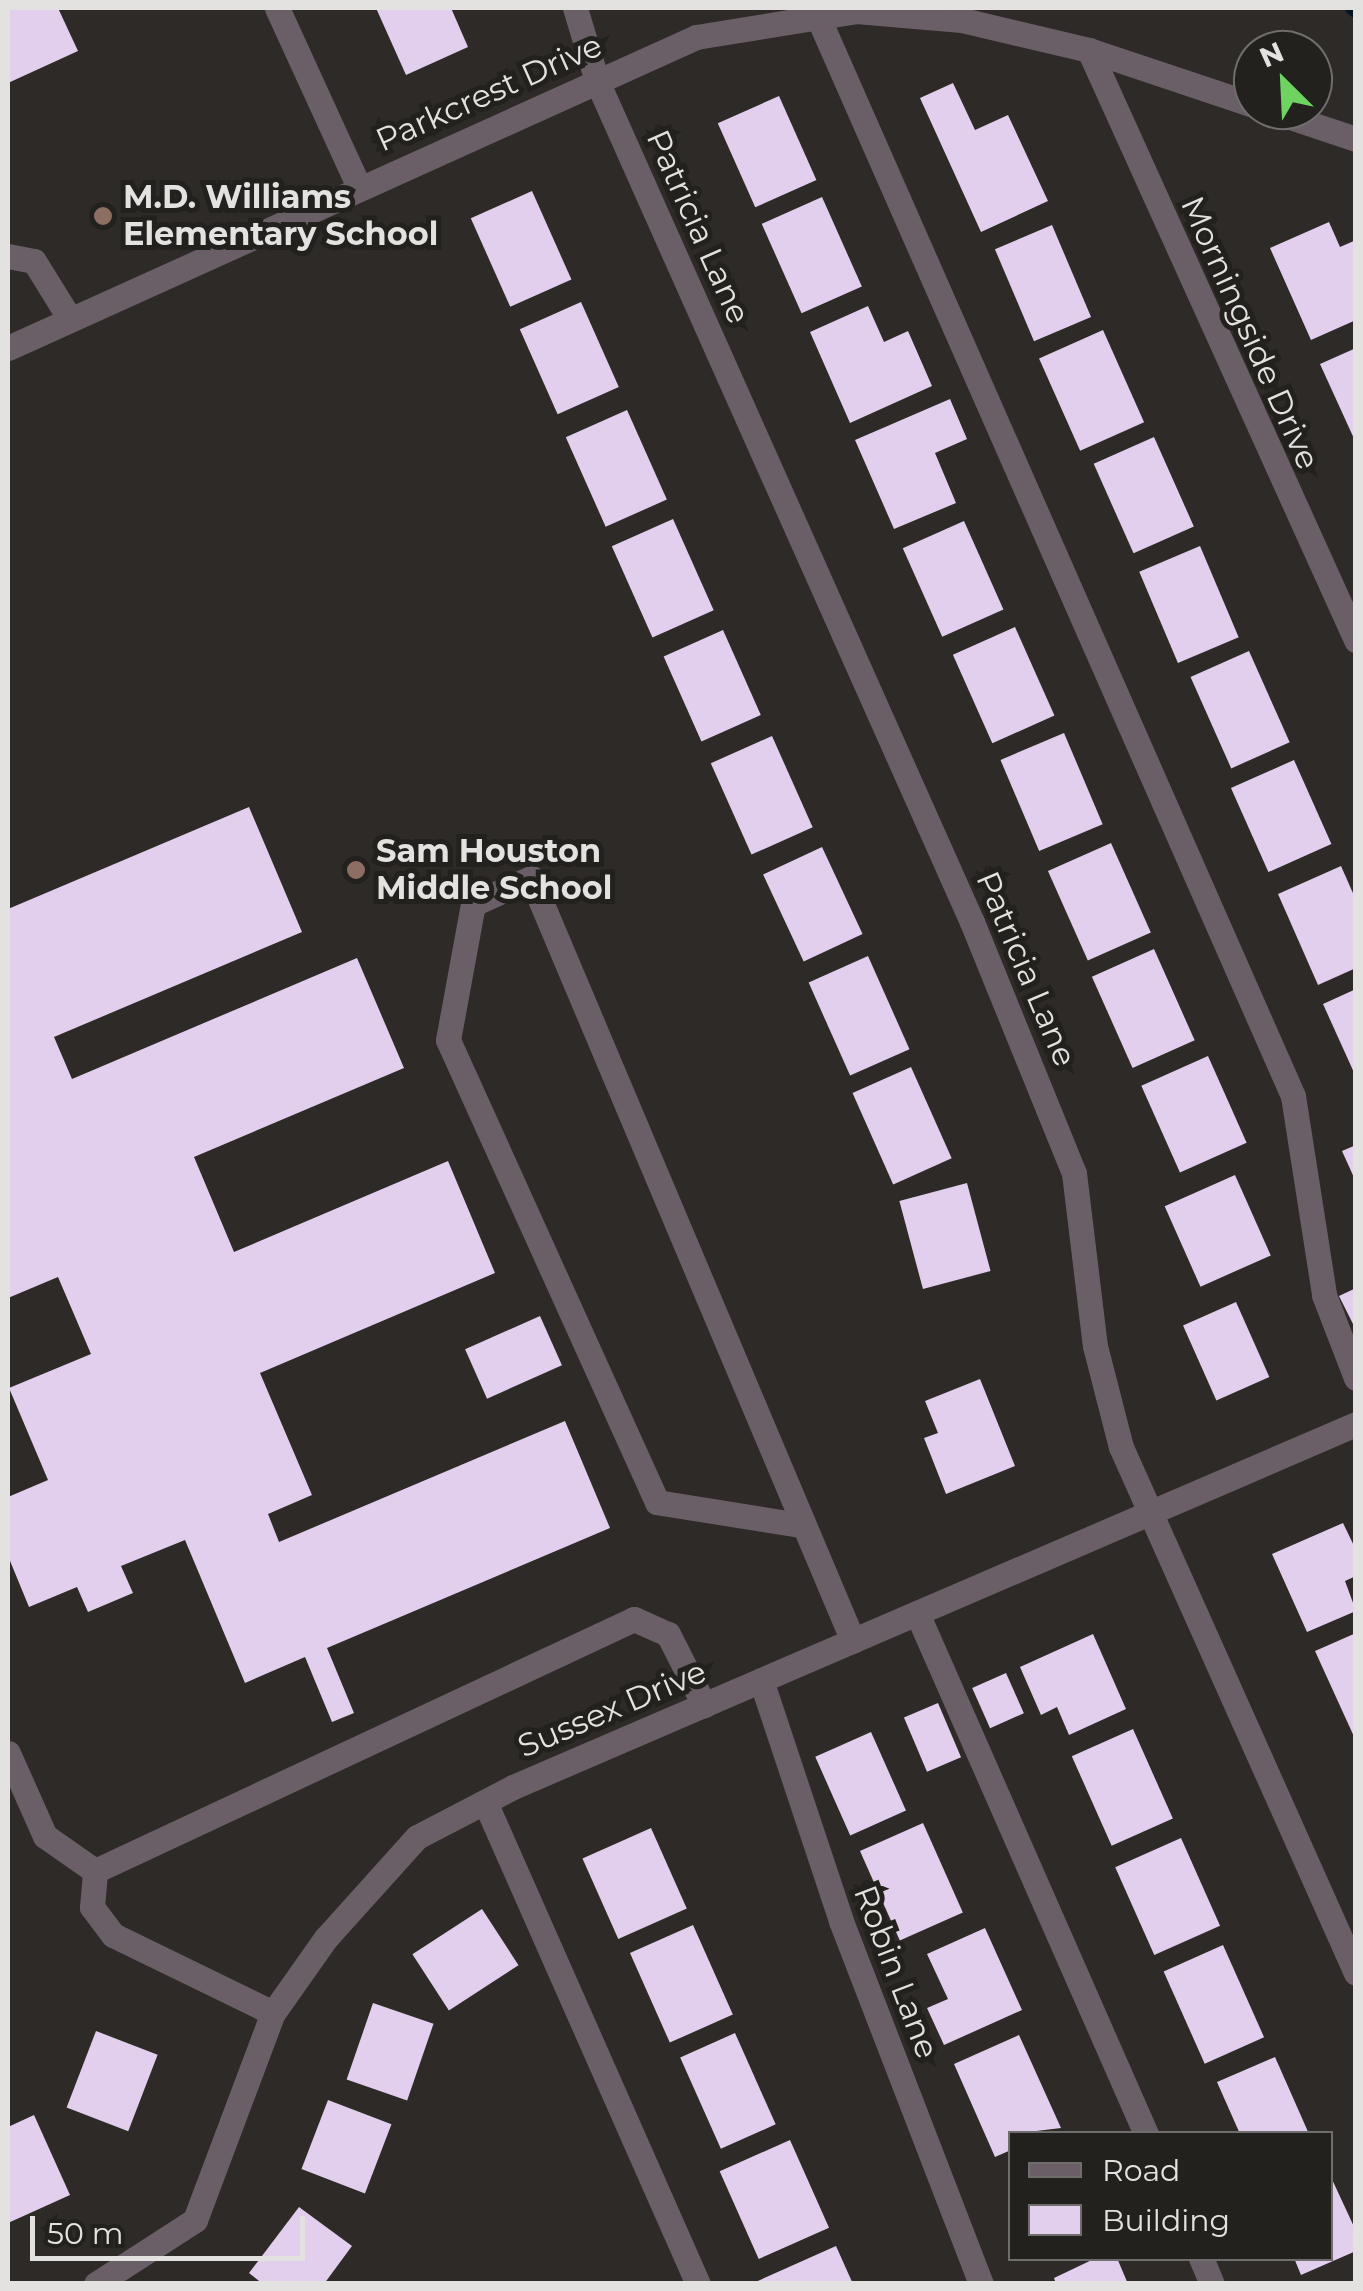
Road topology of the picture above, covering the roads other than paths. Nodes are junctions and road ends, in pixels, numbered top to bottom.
1 (278, 8) edge
2 (574, 8) edge
3 (818, 17) junction
4 (1089, 50) junction
5 (597, 81) junction
6 (1233, 98) edge
7 (1329, 130) edge
8 (1356, 139) edge
9 (358, 188) junction
10 (8, 256) edge
11 (70, 319) junction
12 (8, 348) edge
13 (1356, 640) edge
14 (1356, 1378) edge
15 (1356, 1424) edge
16 (1149, 1513) junction
17 (800, 1525) junction
18 (917, 1613) junction
19 (853, 1641) junction
20 (761, 1680) junction
21 (704, 1705) junction
22 (8, 1754) edge
23 (485, 1802) junction
24 (95, 1871) junction
25 (1356, 1973) edge
26 (273, 2013) junction
27 (1145, 2131) edge
28 (1201, 2261) edge
29 (96, 2284) edge
30 (698, 2284) edge
31 (981, 2284) edge
32 (1212, 2284) edge

1 - 9 street
2 - 5 street, Patricia Lane
3 - 4 street, Parkcrest Drive
3 - 5 street, Parkcrest Drive
3 - 14 street
4 - 6 street, Parkcrest Drive
4 - 13 street, Morningside Drive
5 - 9 street, Parkcrest Drive
5 - 16 street, Patricia Lane
7 - 8 street
9 - 11 street, Parkcrest Drive
10 - 11 street
11 - 12 street, Parkcrest Drive
15 - 16 street, Sussex Drive
16 - 18 street, Sussex Drive
16 - 25 street, Patricia Lane
17 - 17 street
17 - 19 street
18 - 19 street, Sussex Drive
18 - 27 street
19 - 20 street, Sussex Drive
20 - 21 street, Sussex Drive
20 - 31 street, Robin Lane
21 - 23 street, Sussex Drive
21 - 24 street
22 - 24 street
23 - 26 street, Sussex Drive
23 - 30 street
24 - 26 street
26 - 29 street, Sussex Drive
28 - 32 street

